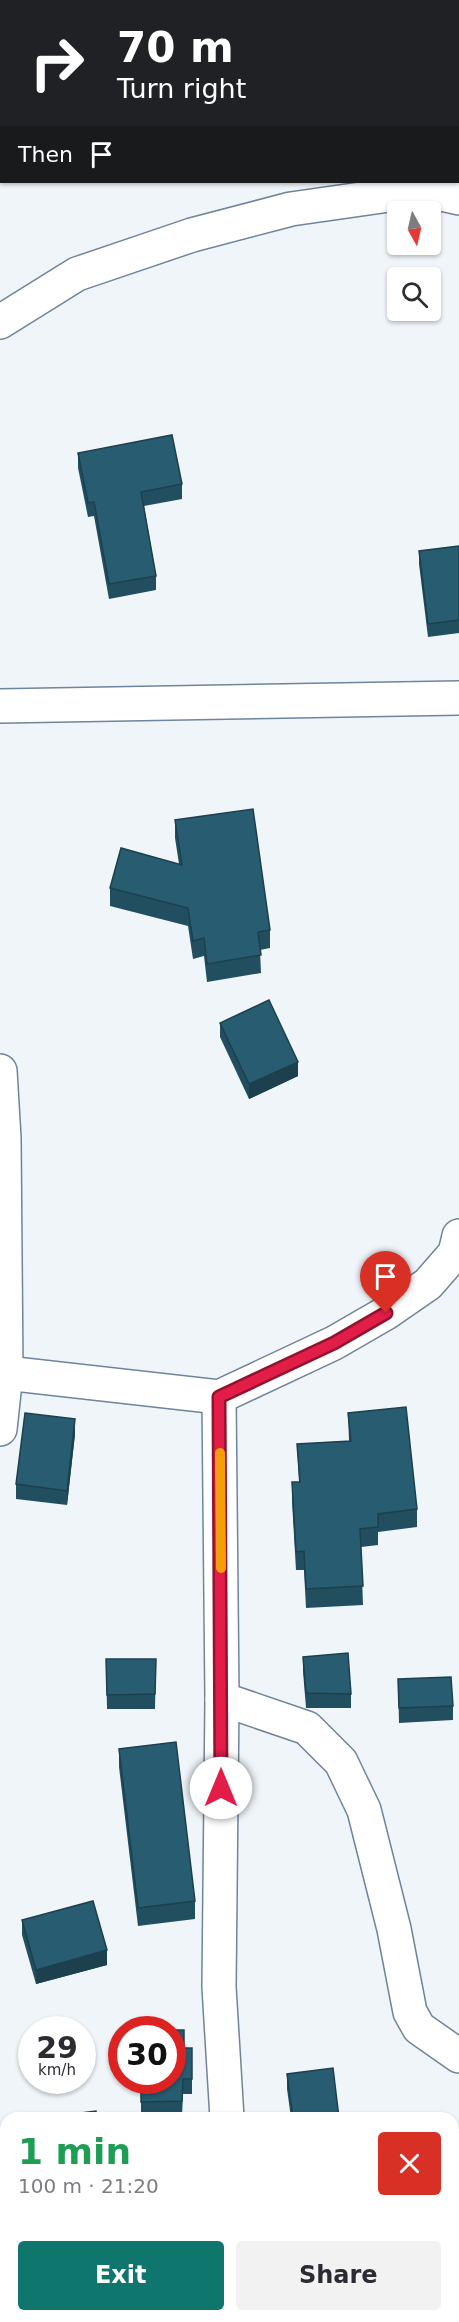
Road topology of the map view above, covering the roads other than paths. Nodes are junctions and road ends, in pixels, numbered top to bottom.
1 (293, 195) edge
2 (459, 198) edge
3 (0, 322) edge
4 (459, 698) edge
5 (0, 706) edge
6 (0, 1071) edge
7 (459, 1236) edge
8 (6, 1373) junction
9 (219, 1397) junction
10 (0, 1429) edge
11 (222, 1699) junction
12 (459, 2056) edge
13 (227, 2112) edge

1 - 2 street
1 - 3 street
4 - 5 street
6 - 8 street
7 - 9 street
8 - 9 street
8 - 10 street
9 - 11 street
11 - 12 street
11 - 13 street

